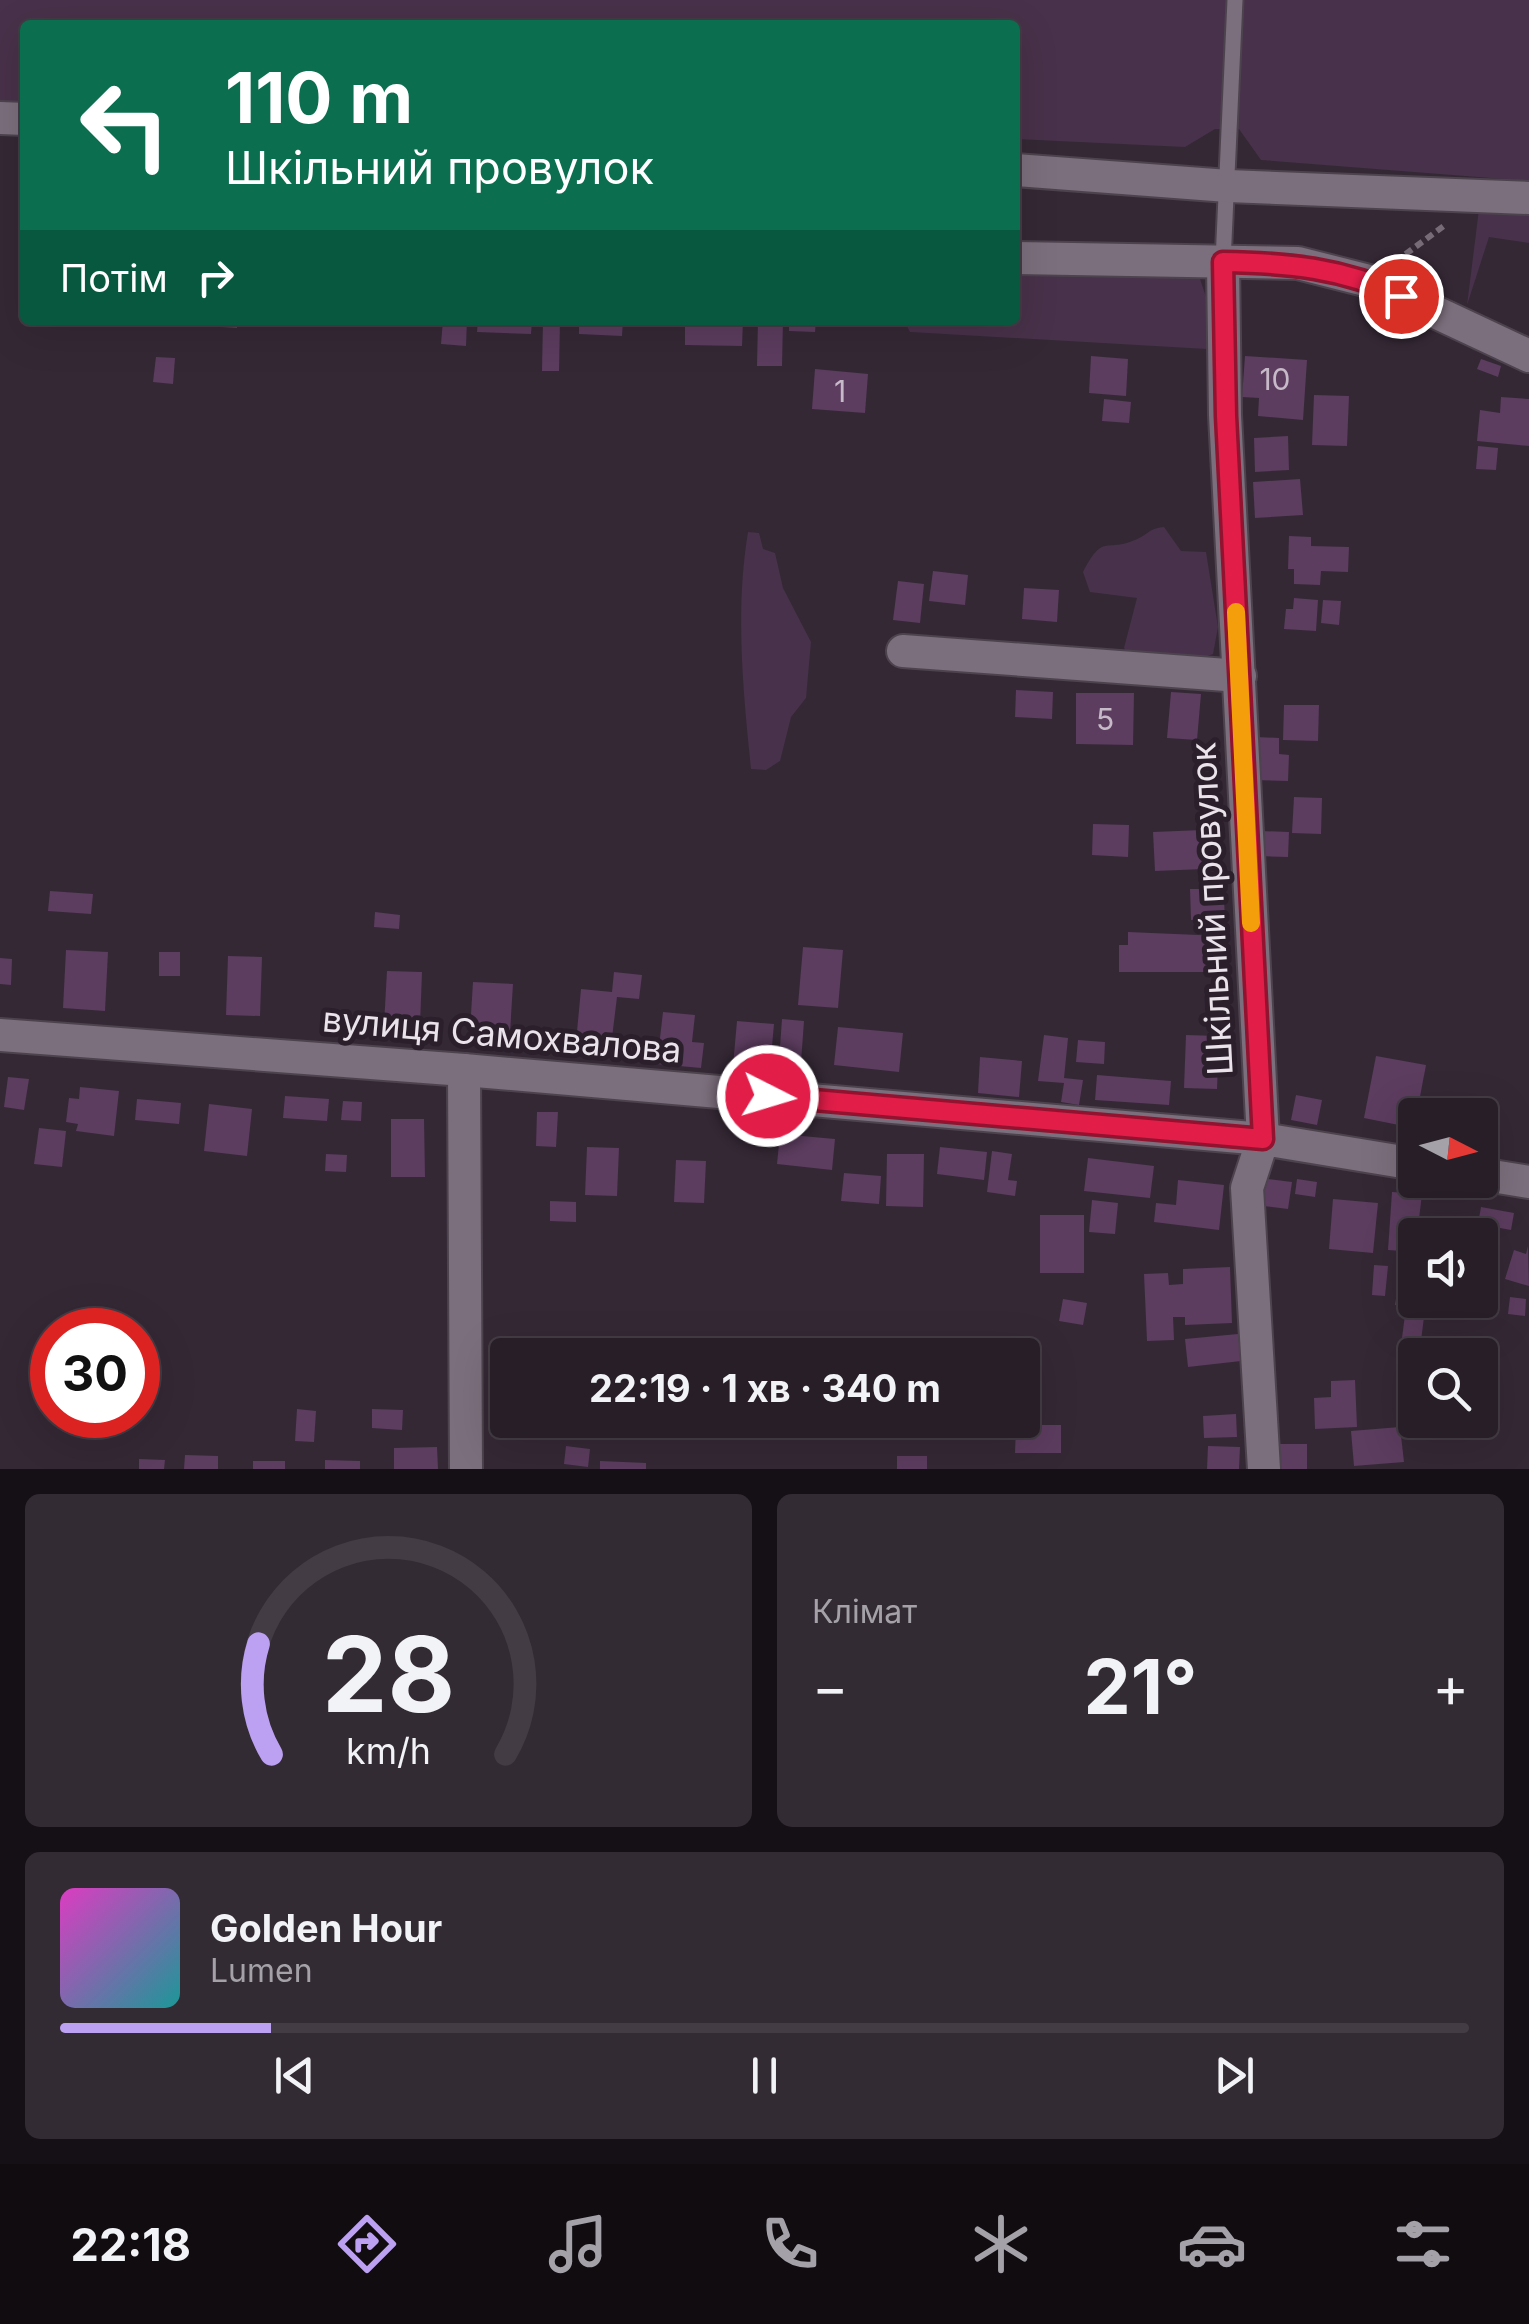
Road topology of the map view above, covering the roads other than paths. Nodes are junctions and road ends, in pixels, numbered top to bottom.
1 (1235, 0) edge
2 (1020, 170) edge
3 (1228, 186) junction
4 (1529, 198) edge
5 (1020, 258) edge
6 (1223, 262) junction
7 (1529, 356) edge
8 (903, 651) dead end
9 (1240, 676) junction
10 (0, 1035) edge
11 (464, 1070) junction
12 (1263, 1139) junction
13 (1398, 1161) edge
14 (1498, 1177) edge
15 (1529, 1182) edge
16 (466, 1469) edge
17 (1264, 1469) edge

1 - 3 lane
2 - 3 street
3 - 4 street
3 - 6 lane
5 - 6 street
6 - 7 street
6 - 9 street, Шкільний провулок
8 - 9 street
9 - 12 street, Шкільний провулок
10 - 11 street, вулиця Самохвалова
11 - 12 street, вулиця Самохвалова
11 - 16 street
12 - 13 street, вулиця Самохвалова
12 - 17 street
14 - 15 street

